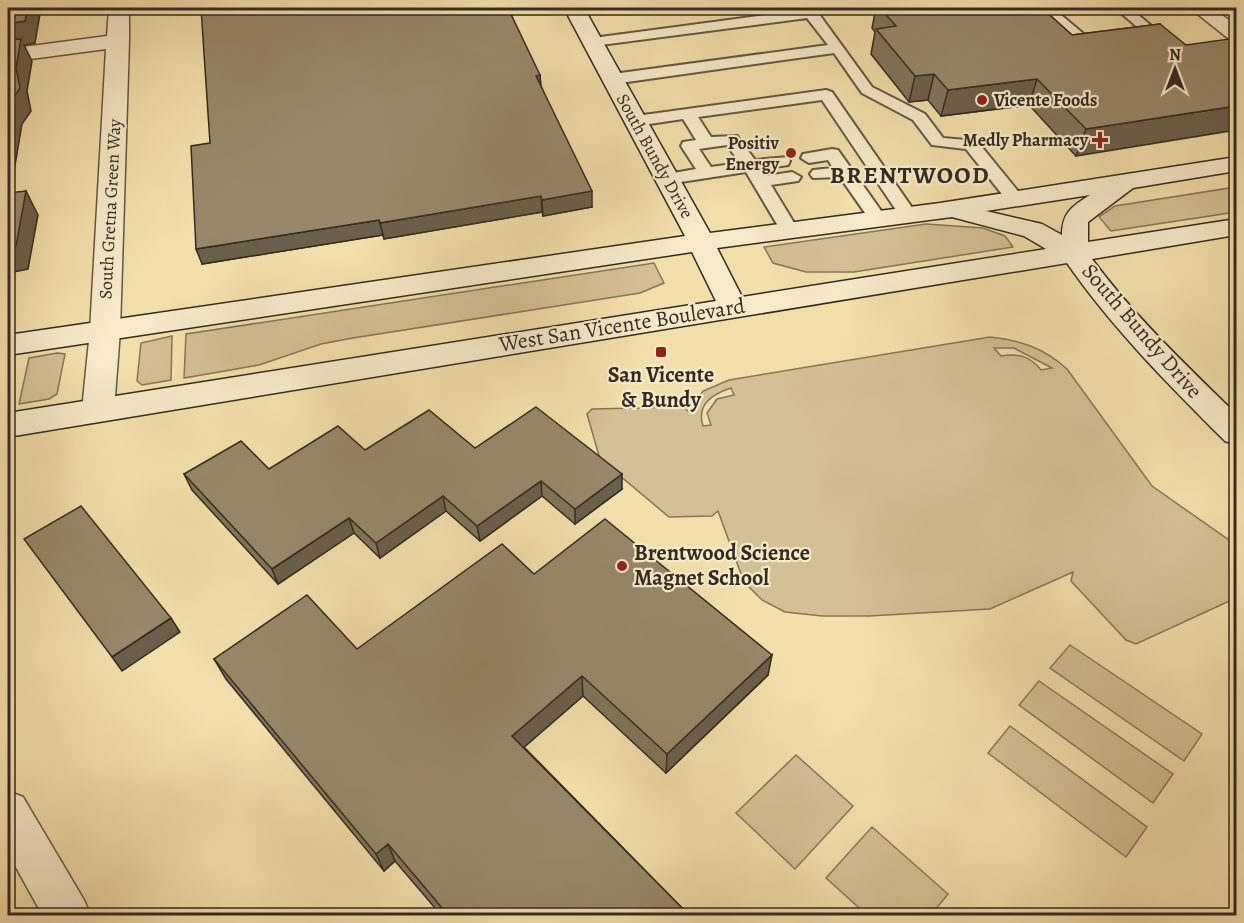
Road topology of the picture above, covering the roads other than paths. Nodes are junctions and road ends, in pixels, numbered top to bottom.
1 (119, 8) edge
2 (574, 8) edge
3 (1045, 8) edge
4 (1122, 8) edge
5 (1200, 8) edge
6 (1148, 27) edge
7 (1236, 35) edge
8 (1079, 36) edge
9 (118, 41) junction
10 (593, 42) junction
11 (838, 48) junction
12 (8, 55) edge
13 (613, 80) junction
14 (867, 90) junction
15 (826, 95) junction
16 (688, 115) junction
17 (636, 121) junction
18 (706, 142) junction
19 (808, 158) dead end
20 (782, 161) dead end
21 (1236, 164) edge
22 (751, 166) junction
23 (843, 172) junction
24 (707, 173) junction
25 (819, 174) dead end
26 (792, 177) dead end
27 (668, 179) junction
28 (1131, 181) junction
29 (761, 182) junction
30 (1015, 199) junction
31 (940, 211) junction
32 (908, 215) junction
33 (878, 219) junction
34 (1236, 227) edge
35 (790, 231) junction
36 (702, 243) junction
37 (1075, 254) junction
38 (734, 307) junction
39 (105, 331) junction
40 (8, 345) edge
41 (98, 410) junction
42 (8, 425) edge
43 (1236, 433) edge
44 (8, 812) edge
45 (68, 915) edge

1 - 9 main road, South Gretna Green Way
2 - 10 main road, South Bundy Drive
3 - 8 lane
4 - 6 lane
5 - 7 main road
9 - 12 main road
9 - 39 main road, South Gretna Green Way
10 - 11 lane
10 - 13 main road, South Bundy Drive
11 - 13 lane
11 - 14 lane
13 - 17 main road, South Bundy Drive
14 - 15 lane
14 - 30 lane
15 - 16 lane
15 - 32 lane
16 - 17 lane
16 - 18 lane
17 - 27 main road, South Bundy Drive
18 - 22 lane
18 - 24 lane
19 - 23 lane
20 - 22 lane
21 - 28 main road
22 - 24 lane
22 - 29 lane
23 - 25 lane
23 - 33 lane
24 - 27 lane
26 - 29 lane
27 - 36 main road, South Bundy Drive
28 - 30 main road
28 - 37 main road
29 - 35 lane
30 - 31 main road
31 - 32 main road
31 - 37 main road
32 - 33 main road
33 - 35 main road
34 - 37 main road, West San Vicente Boulevard
35 - 36 main road
36 - 38 main road, South Bundy Drive
36 - 39 main road
37 - 38 main road, West San Vicente Boulevard
37 - 43 main road, South Bundy Drive
38 - 41 main road, West San Vicente Boulevard
39 - 40 main road
39 - 41 main road, South Gretna Green Way
41 - 42 main road, West San Vicente Boulevard
44 - 45 main road

